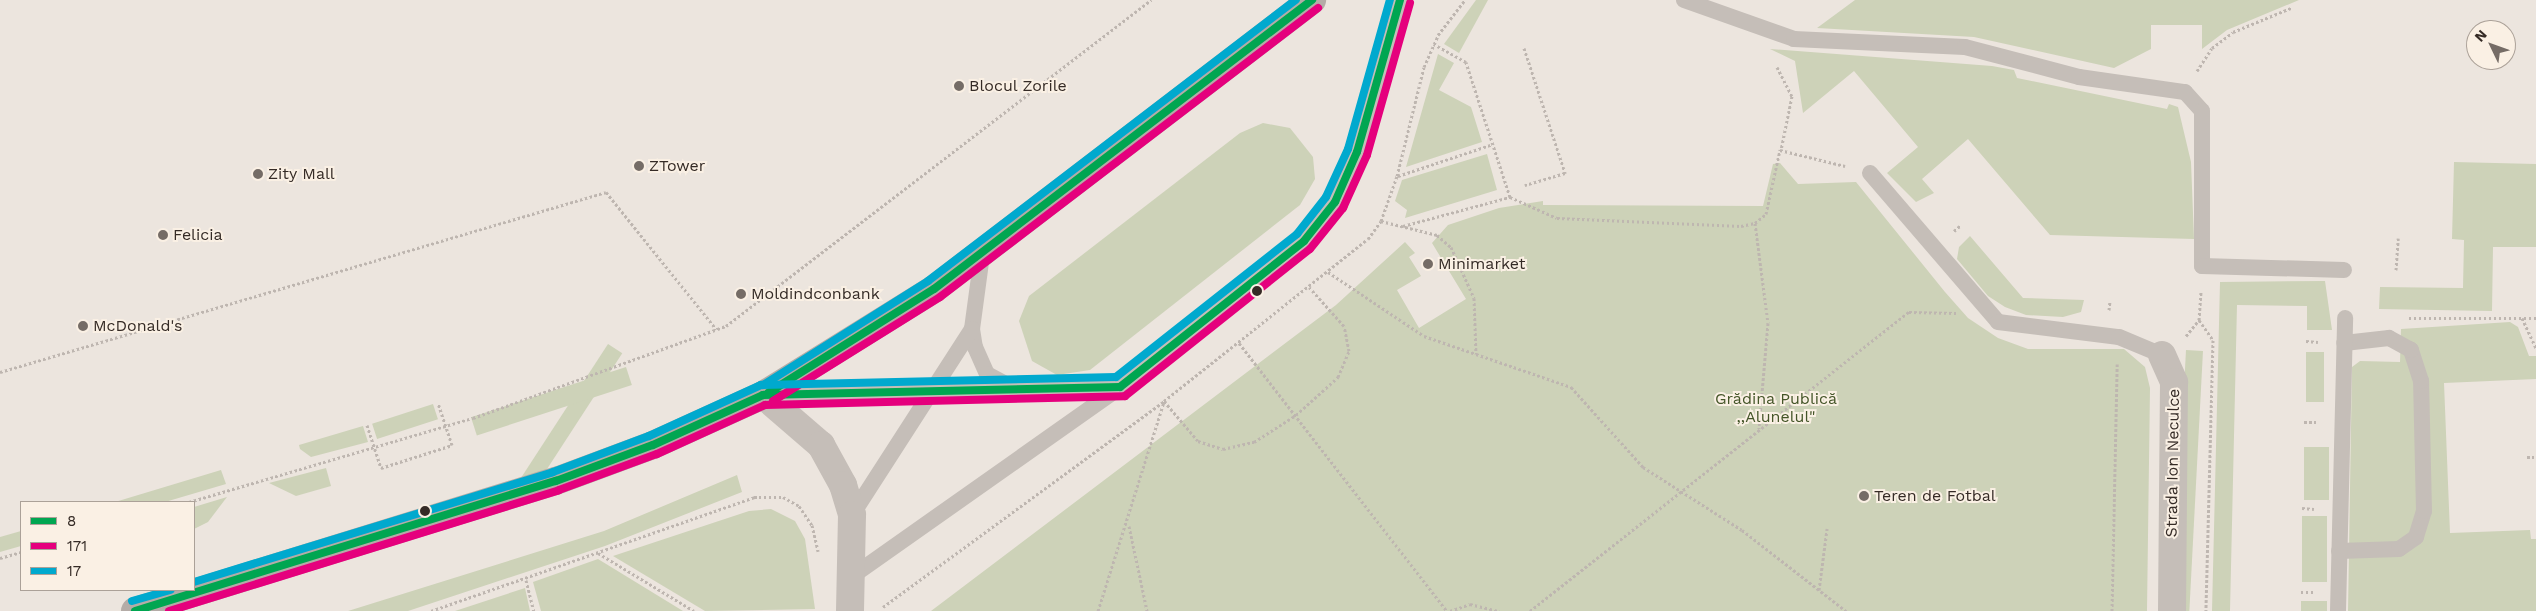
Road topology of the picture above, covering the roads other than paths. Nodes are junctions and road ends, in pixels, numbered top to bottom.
1 (1312, 0) edge
2 (1400, 0) edge
3 (1684, 0) edge
4 (1870, 173) road end
5 (982, 255) junction
6 (2344, 270) dead end
7 (2345, 318) dead end
8 (972, 329) junction
9 (2344, 343) junction
10 (2162, 355) joint
11 (1120, 387) junction
12 (932, 391) junction
13 (1019, 391) junction
14 (763, 395) junction
15 (852, 515) junction
16 (2339, 551) junction
17 (851, 577) junction
18 (135, 611) edge
19 (850, 611) edge
20 (2172, 611) edge
21 (2338, 611) edge

1 - 5 main road
2 - 11 lane
3 - 6 lane
4 - 10 lane
5 - 8 lane
5 - 14 main road
7 - 9 lane
8 - 12 lane
8 - 13 lane
9 - 16 lane
9 - 16 lane
10 - 20 street, Strada Ion Neculce
11 - 13 lane
11 - 17 lane
12 - 13 lane
12 - 14 lane
12 - 15 lane
14 - 15 street
14 - 18 main road
15 - 17 street
16 - 21 lane
17 - 19 street

